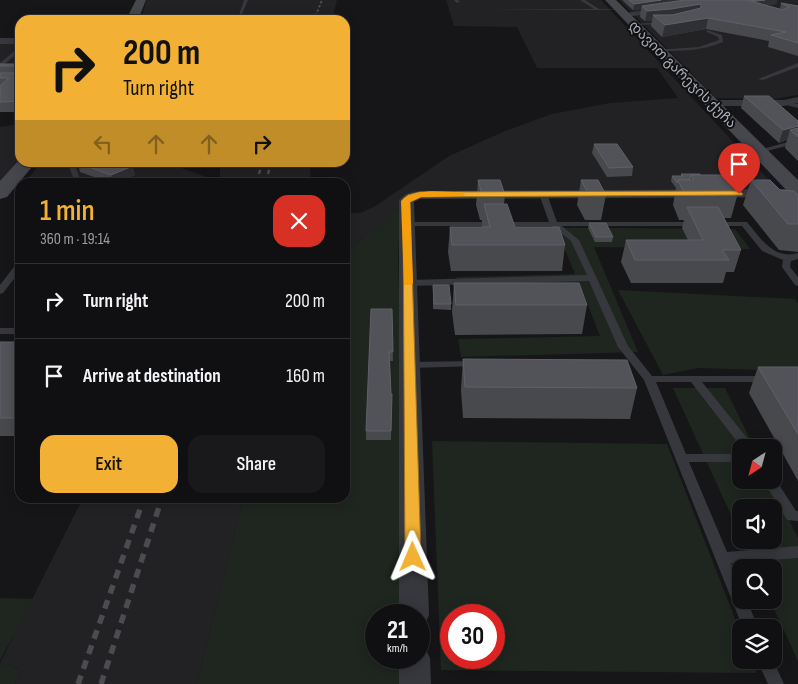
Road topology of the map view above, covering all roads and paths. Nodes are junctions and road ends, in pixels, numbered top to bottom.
1 (141, 0) edge
2 (246, 0) edge
3 (582, 0) edge
4 (673, 8) edge
5 (477, 10) dead end
6 (618, 12) edge
7 (240, 14) dead end
8 (134, 15) edge
9 (669, 23) edge
10 (709, 31) edge
11 (0, 41) edge
12 (15, 41) edge
13 (659, 50) junction
14 (15, 54) edge
15 (798, 65) edge
16 (0, 66) edge
17 (761, 79) dead end
18 (798, 100) edge
19 (712, 104) junction
20 (779, 105) junction
21 (798, 106) edge
22 (798, 141) edge
23 (759, 151) junction
24 (23, 167) edge
25 (798, 192) edge
26 (0, 193) edge
27 (543, 194) junction
28 (406, 224) junction
29 (554, 224) junction
30 (798, 256) edge
31 (788, 260) junction
32 (15, 272) edge
33 (592, 278) junction
34 (798, 283) edge
35 (408, 284) junction
36 (0, 291) edge
37 (0, 331) edge
38 (15, 331) edge
39 (410, 364) junction
40 (488, 364) edge
41 (693, 378) junction
42 (649, 379) junction
43 (778, 379) edge
44 (742, 439) edge
45 (680, 458) junction
46 (732, 458) edge
47 (775, 489) edge
48 (798, 516) edge
49 (798, 552) edge
50 (721, 558) junction
51 (414, 604) edge
52 (747, 619) edge
53 (414, 669) edge
54 (769, 669) edge
55 (415, 684) edge
56 (776, 684) edge

1 - 8 main road
2 - 7 lane
3 - 6 lane
4 - 6 street
5 - 6 lane
6 - 9 lane
6 - 13 main road, დავით გარეჯის ქუჩა
10 - 13 lane
11 - 12 street
13 - 19 main road, დავით გარეჯის ქუჩა
14 - 16 lane
15 - 17 lane
18 - 20 street
19 - 20 street
19 - 23 main road, დავით გარეჯის ქუჩა
20 - 21 lane
22 - 23 lane
23 - 25 main road, დავით გარეჯის ქუჩა
24 - 26 main road
25 - 27 street
27 - 28 street
27 - 29 lane
28 - 29 lane
28 - 35 street
29 - 31 lane
29 - 33 lane
30 - 31 lane
31 - 34 lane
32 - 36 lane
33 - 35 lane
33 - 42 lane
35 - 39 street
37 - 38 lane
39 - 40 lane
39 - 51 street
41 - 42 lane
41 - 43 lane
41 - 44 lane
42 - 45 lane
45 - 46 lane
45 - 50 lane
47 - 48 lane
49 - 50 lane
50 - 52 lane
53 - 55 street
54 - 56 lane

